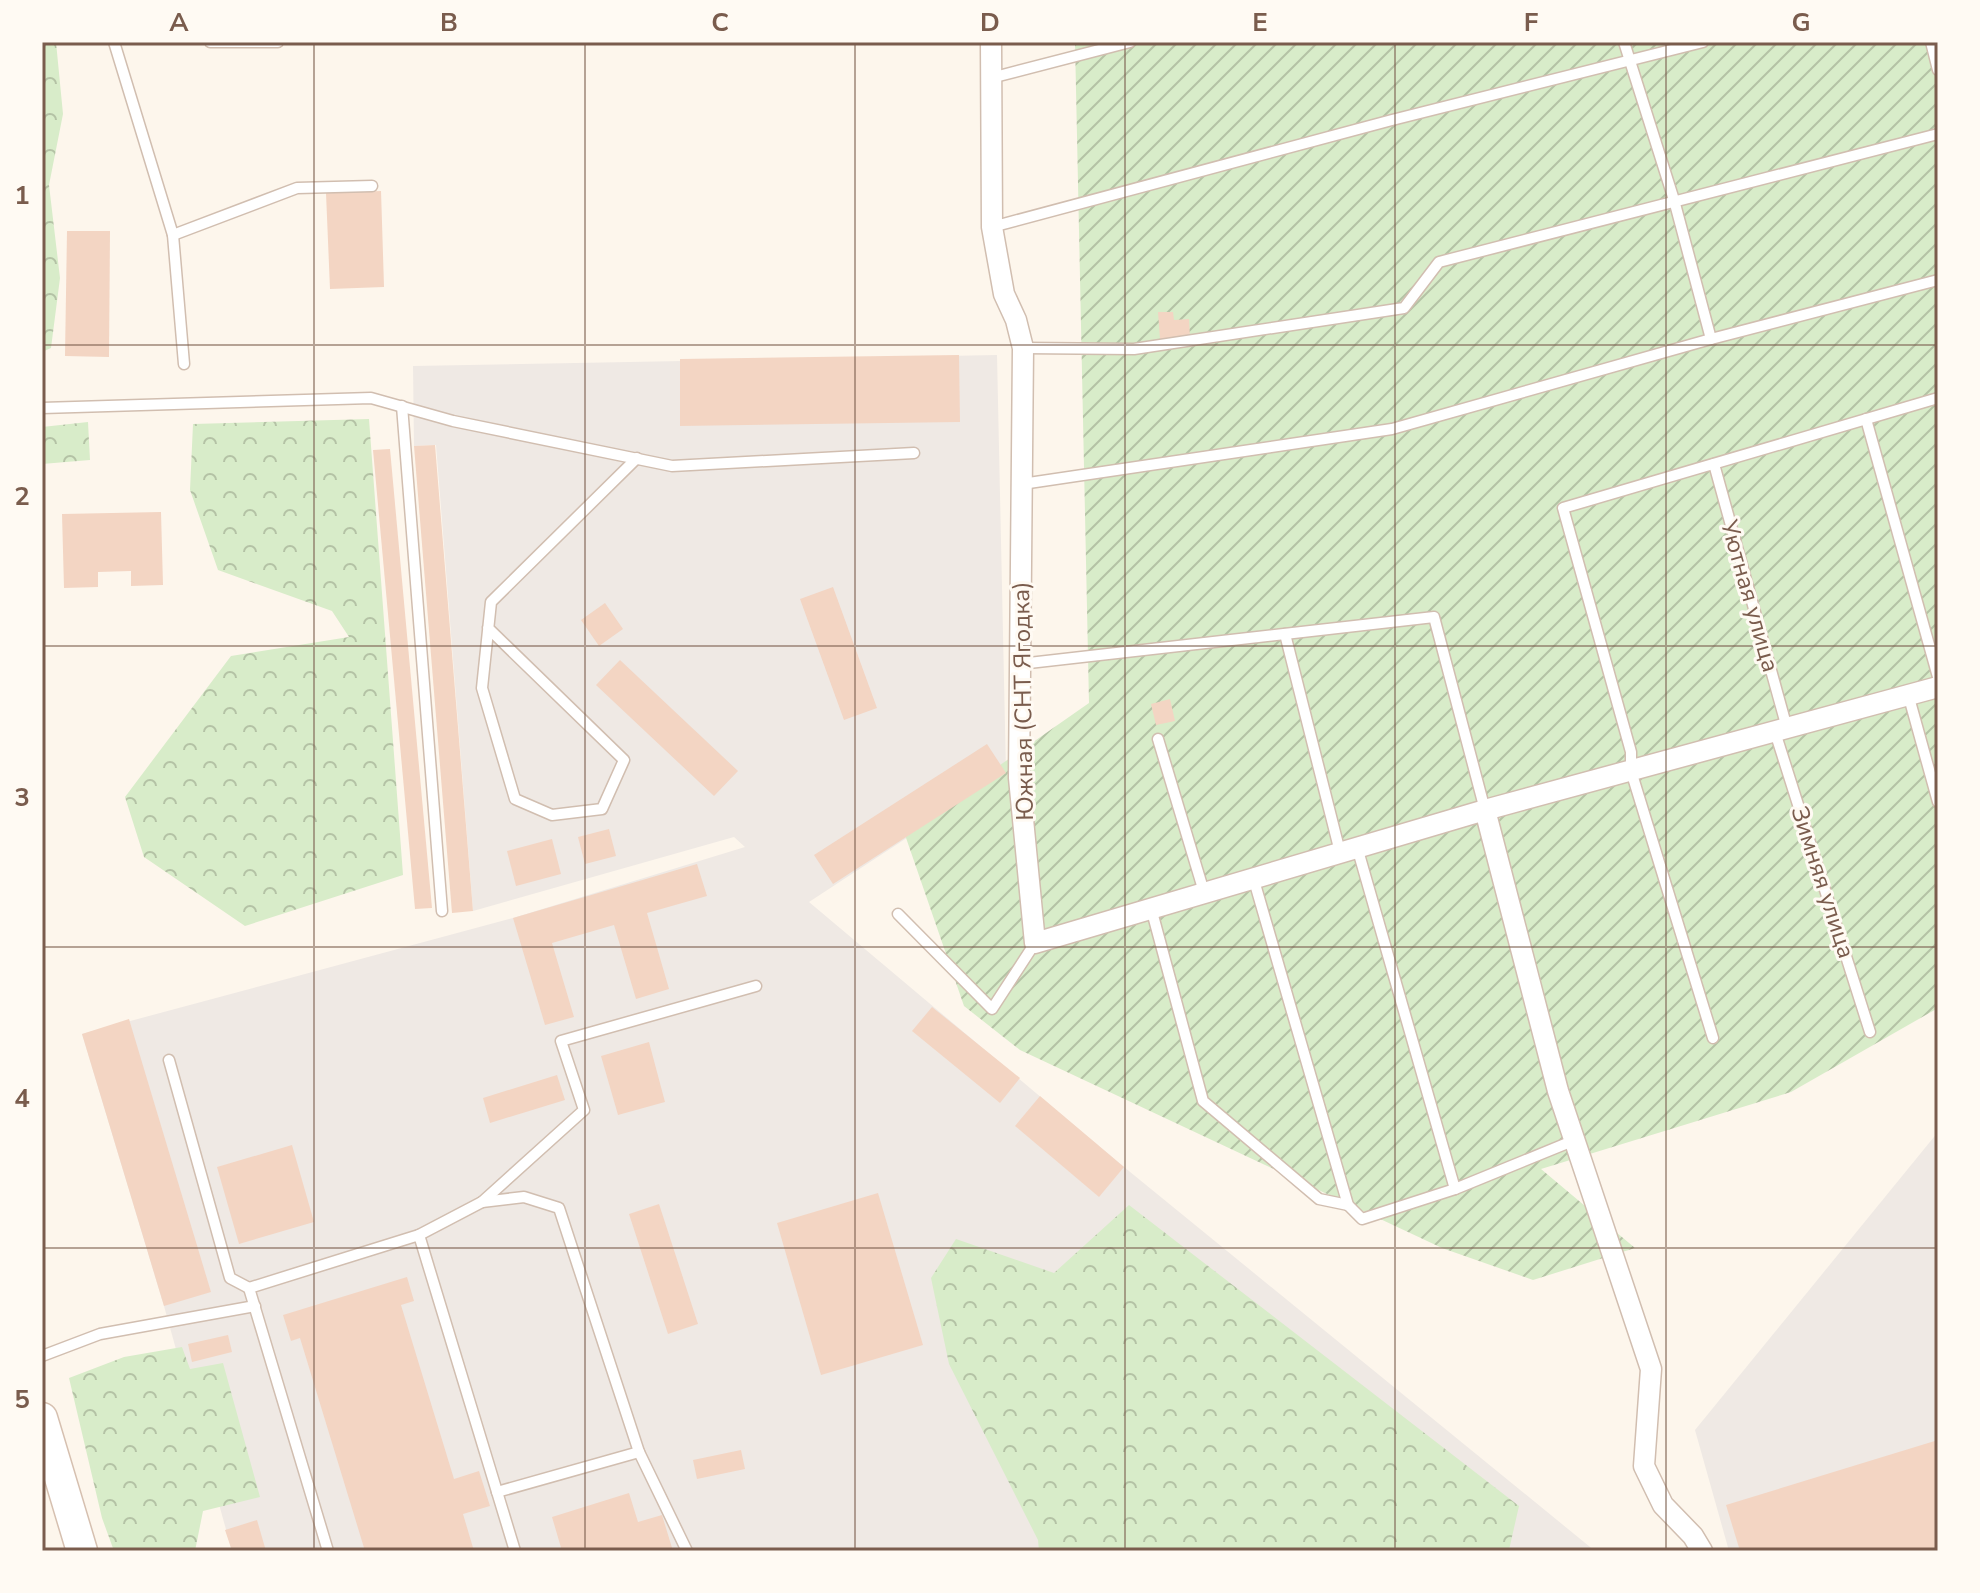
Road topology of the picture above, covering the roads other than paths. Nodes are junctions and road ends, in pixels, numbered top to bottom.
1 (114, 42) edge
2 (210, 42) edge
3 (222, 42) edge
4 (278, 42) edge
5 (991, 42) edge
6 (1130, 42) edge
7 (1624, 42) edge
8 (1703, 42) edge
9 (1931, 42) edge
10 (1629, 62) junction
11 (1938, 70) edge
12 (991, 78) junction
13 (1938, 134) edge
14 (372, 186) dead end
15 (1674, 200) junction
16 (992, 227) junction
17 (173, 235) junction
18 (1938, 280) edge
19 (1711, 339) junction
20 (1023, 348) junction
21 (184, 364) dead end
22 (1938, 398) edge
23 (402, 406) junction
24 (42, 408) edge
25 (1866, 419) junction
26 (914, 453) dead end
27 (637, 458) junction
28 (1714, 464) junction
29 (1022, 484) junction
30 (488, 628) junction
31 (1285, 634) junction
32 (1020, 664) junction
33 (1938, 677) edge
34 (1938, 687) edge
35 (1908, 694) junction
36 (1781, 730) junction
37 (1158, 739) dead end
38 (1631, 771) junction
39 (1938, 802) edge
40 (1485, 810) junction
41 (1348, 850) junction
42 (1253, 877) junction
43 (1204, 892) junction
44 (1151, 908) junction
45 (442, 911) dead end
46 (898, 914) dead end
47 (1035, 943) junction
48 (756, 986) dead end
49 (1870, 1032) dead end
50 (1713, 1038) dead end
51 (169, 1060) dead end
52 (1575, 1140) junction
53 (1455, 1189) junction
54 (482, 1202) junction
55 (1348, 1205) junction
56 (419, 1235) junction
57 (249, 1288) junction
58 (255, 1306) junction
59 (42, 1356) edge
60 (42, 1418) edge
61 (639, 1452) junction
62 (497, 1492) junction
63 (82, 1551) edge
64 (328, 1551) edge
65 (515, 1551) edge
66 (687, 1551) edge
67 (1702, 1551) edge

1 - 17 lane
2 - 3 lane
3 - 4 lane
5 - 12 street, Южная (СНТ Ягодка)
6 - 12 lane
7 - 10 lane
8 - 10 lane
9 - 11 lane
10 - 15 lane
10 - 16 lane
12 - 16 street, Южная (СНТ Ягодка)
13 - 15 lane
14 - 17 lane
15 - 19 lane
15 - 20 lane
16 - 20 street, Южная (СНТ Ягодка)
17 - 21 lane
18 - 19 lane
19 - 29 lane
20 - 29 street, Южная (СНТ Ягодка)
22 - 25 lane
23 - 24 lane
23 - 27 lane
23 - 45 lane
25 - 28 lane
25 - 33 lane
26 - 27 lane
27 - 30 lane
28 - 36 lane, Уютная улица
28 - 38 lane
29 - 32 street, Южная (СНТ Ягодка)
30 - 30 lane
31 - 32 lane
31 - 40 lane
31 - 41 lane
32 - 47 street, Южная (СНТ Ягодка)
34 - 35 street
35 - 36 street
35 - 39 lane
36 - 38 street
36 - 49 lane, Зимняя улица
37 - 43 lane
38 - 40 street
38 - 50 lane
40 - 41 street
40 - 52 street
41 - 42 street
41 - 53 lane
42 - 43 street
42 - 55 lane
43 - 44 street
44 - 47 street
44 - 55 lane
46 - 47 lane
48 - 54 lane
51 - 57 lane
52 - 53 lane
52 - 67 street
53 - 55 lane
54 - 56 lane
54 - 61 lane
56 - 57 lane
56 - 62 lane
57 - 58 lane
58 - 59 lane
58 - 64 lane
60 - 63 main road
61 - 62 lane
61 - 66 lane
62 - 65 lane

